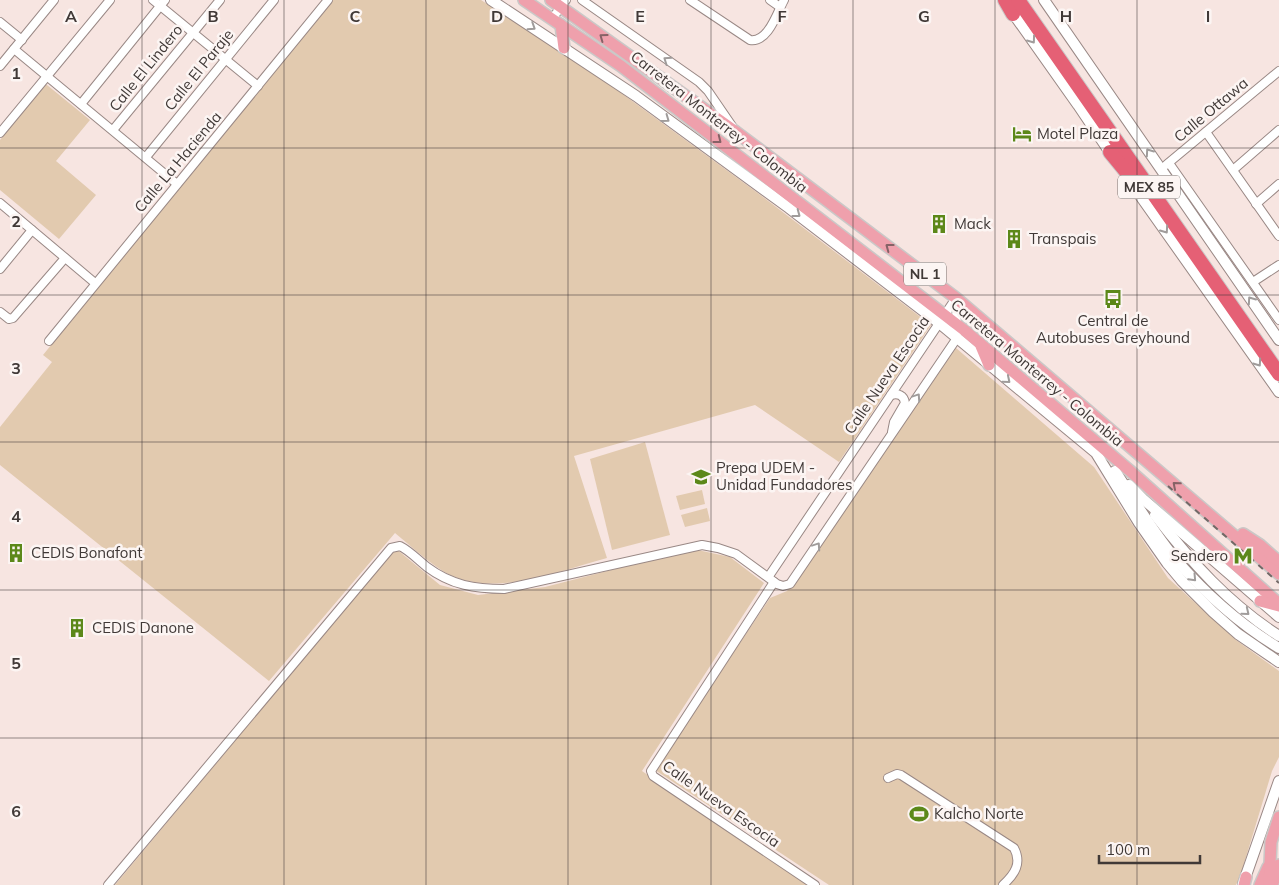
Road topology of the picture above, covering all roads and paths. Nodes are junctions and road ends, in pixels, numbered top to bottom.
1 (54, 0) edge
2 (110, 0) edge
3 (153, 0) edge
4 (220, 0) edge
5 (274, 0) edge
6 (328, 0) edge
7 (491, 0) edge
8 (524, 0) edge
9 (582, 0) edge
10 (770, 0) edge
11 (1004, 0) edge
12 (1018, 0) edge
13 (1030, 0) edge
14 (1044, 0) edge
15 (696, 1) edge
16 (559, 2) edge
17 (162, 3) edge
18 (782, 4) edge
19 (1013, 14) joint
20 (0, 22) edge
21 (556, 22) junction
22 (193, 33) junction
23 (22, 40) junction
24 (564, 48) junction
25 (14, 49) junction
26 (226, 60) junction
27 (0, 66) edge
28 (1279, 71) edge
29 (47, 76) junction
30 (258, 86) junction
31 (81, 104) junction
32 (113, 130) junction
33 (1279, 130) edge
34 (736, 132) junction
35 (1206, 132) junction
36 (0, 133) edge
37 (1110, 152) junction
38 (146, 157) junction
39 (1165, 166) junction
40 (1233, 170) junction
41 (177, 184) junction
42 (1279, 184) edge
43 (0, 203) edge
44 (1256, 204) junction
45 (1170, 218) junction
46 (32, 230) junction
47 (1279, 236) edge
48 (1233, 254) junction
49 (65, 258) junction
50 (1223, 260) junction
51 (1279, 265) edge
52 (0, 269) edge
53 (1253, 282) junction
54 (95, 283) junction
55 (956, 298) junction
56 (0, 312) edge
57 (942, 319) junction
58 (1279, 320) edge
59 (957, 325) junction
60 (1277, 334) edge
61 (957, 338) junction
62 (49, 341) dead end
63 (981, 345) junction
64 (1279, 357) edge
65 (989, 365) junction
66 (1279, 374) edge
67 (1279, 392) edge
68 (891, 394) junction
69 (891, 437) junction
70 (1096, 453) junction
71 (1113, 468) junction
72 (1143, 499) junction
73 (1202, 508) junction
74 (1279, 562) edge
75 (1244, 573) junction
76 (1279, 574) edge
77 (772, 579) junction
78 (1279, 596) edge
79 (1260, 601) junction
80 (1279, 605) edge
81 (1279, 617) edge
82 (1279, 636) edge
83 (1279, 648) edge
84 (1279, 662) edge
85 (888, 778) dead end
86 (1279, 781) edge
87 (1279, 817) edge
88 (1279, 843) edge
89 (1275, 863) edge
90 (1244, 882) edge
91 (108, 885) edge
92 (815, 885) edge
93 (1003, 885) edge
94 (1260, 885) edge
95 (1271, 885) edge

1 - 23 street
2 - 29 street
3 - 17 street
4 - 22 street, Calle El Lindero
5 - 26 street, Calle El Paraje
6 - 30 street, Calle La Hacienda
7 -> 24 street, NL 1
8 - 21 main road, Carretera Monterrey - Colombia / NL 1
34 -> 9 street
10 - 18 street
11 - 19 highway
12 - 45 highway, MEX 85
13 - 64 highway, MEX 85
39 -> 14 street
15 - 18 street
16 - 21 street
34 -> 16 main road, Carretera Monterrey - Colombia / NL 1
17 - 22 street
17 - 31 street
19 -> 37 street
20 - 23 street
21 - 24 main road
21 -> 57 main road, Carretera Monterrey - Colombia / NL 1
22 - 26 street
22 - 32 street, Calle El Lindero
23 - 25 street
24 -> 57 street, NL 1
25 - 27 street
25 - 29 street
26 - 30 street
26 - 38 street, Calle El Paraje
28 - 35 street, Calle Ottawa
29 - 31 street
29 - 36 street
30 - 41 street, Calle La Hacienda
31 - 32 street
32 - 38 street
33 - 40 street
55 -> 34 main road, Carretera Monterrey - Colombia / NL 1
35 - 39 street, Calle Ottawa
35 - 40 street
37 - 45 highway
37 -> 67 street
38 - 41 street
39 - 48 street
39 - 50 street
40 - 44 street
41 - 54 street, Calle La Hacienda
42 - 44 street
43 - 46 street
44 - 47 street
45 - 66 highway, MEX 85
46 - 49 street
46 - 52 street
48 - 50 street
48 - 53 street
49 - 54 street
49 - 56 street
60 -> 50 street
51 - 53 street
53 - 58 street
54 - 62 street, Calle La Hacienda
55 - 57 street, Calle Nueva Escocia
55 - 59 street
73 -> 55 main road, Carretera Monterrey - Colombia / NL 1
57 - 59 main road, Carretera Monterrey - Colombia / NL 1
57 - 61 street, NL 1
57 - 68 street, Calle Nueva Escocia
59 - 61 street
59 - 63 main road, Carretera Monterrey - Colombia / NL 1
61 - 65 street, NL 1
69 -> 61 street
63 - 65 main road
63 - 75 main road, Carretera Monterrey - Colombia / NL 1
65 -> 70 street, NL 1
68 - 69 street
68 - 77 street, Calle Nueva Escocia
77 -> 69 street
70 - 71 street
70 - 84 street, NL 1
71 - 72 street
71 -> 83 street
72 - 79 street
72 -> 82 street
73 - 74 main road, NL 1
73 - 76 main road, Carretera Monterrey - Colombia / NL 1
75 - 78 main road
75 - 80 main road, Carretera Monterrey - Colombia / NL 1
77 - 91 street
77 - 92 street, Calle Nueva Escocia
79 - 80 main road
79 - 81 street
85 - 93 street
86 - 90 street
87 - 89 main road
88 - 89 main road
89 - 94 main road
89 - 95 main road

